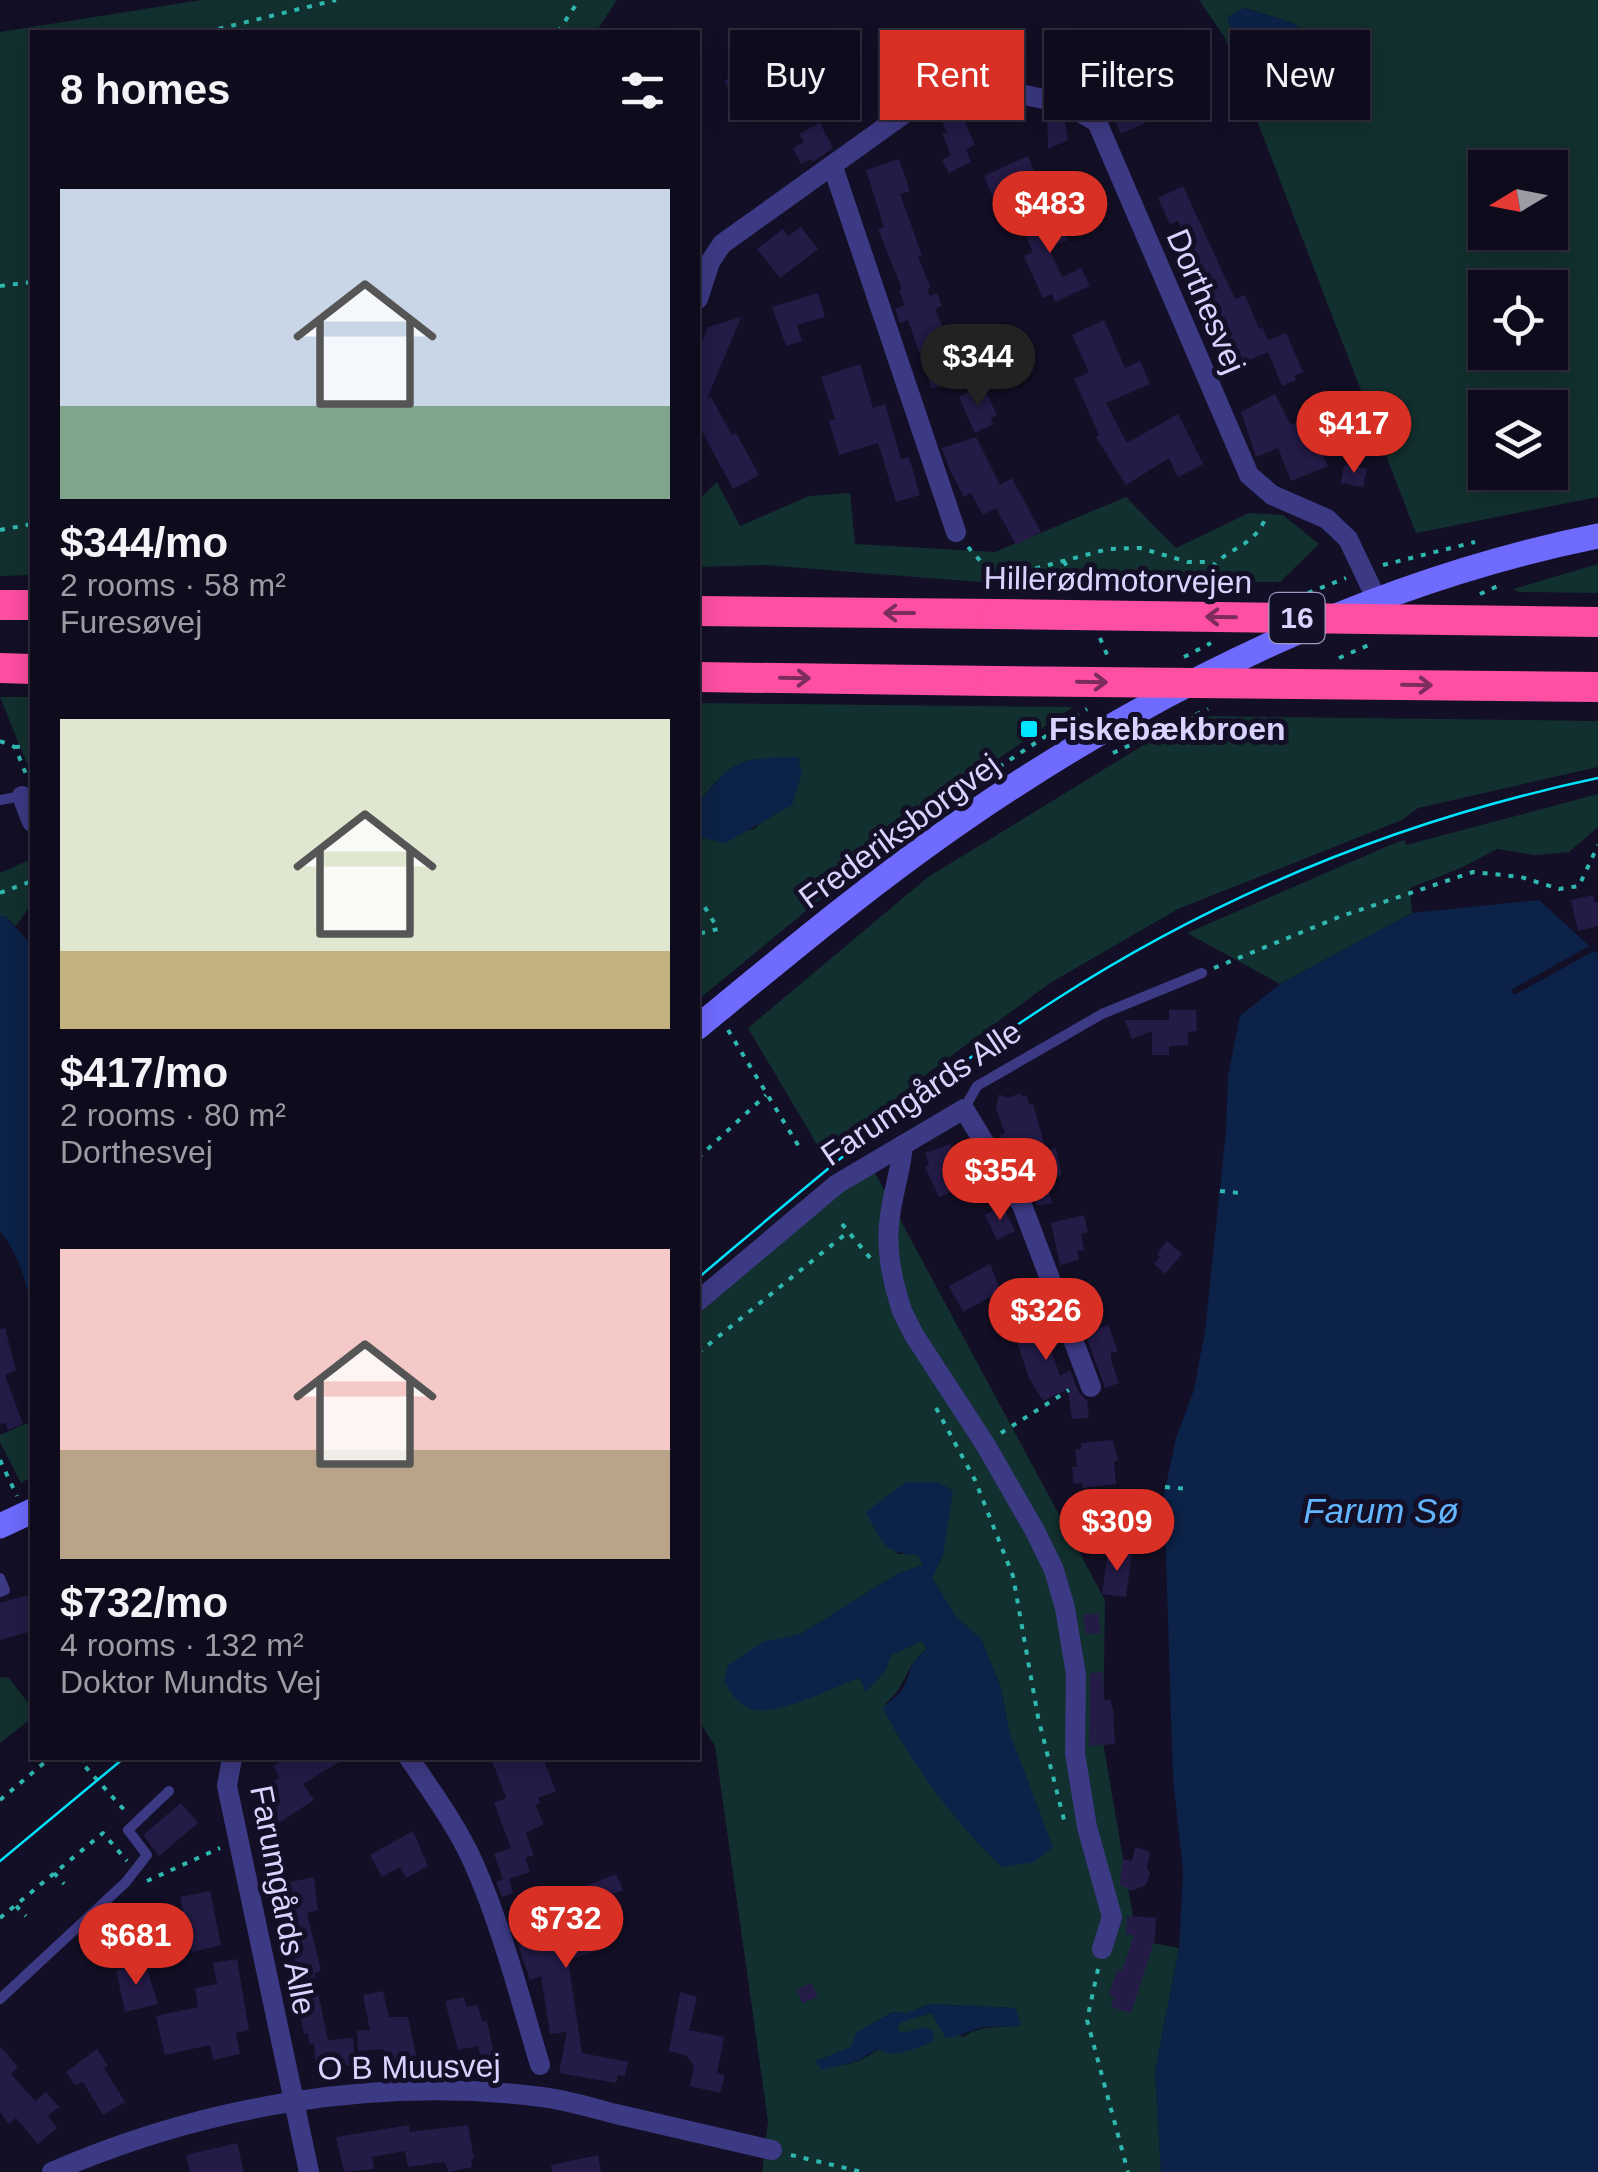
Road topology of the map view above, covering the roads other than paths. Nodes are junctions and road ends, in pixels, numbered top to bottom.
1 (833, 167) junction
2 (700, 293) edge
3 (956, 532) road end
4 (1598, 536) edge
5 (1377, 600) junction
6 (0, 605) edge
7 (30, 605) edge
8 (700, 611) edge
9 (1598, 622) edge
10 (0, 668) edge
11 (30, 669) edge
12 (700, 677) edge
13 (1598, 687) edge
14 (22, 796) joint
15 (0, 800) edge
16 (30, 817) edge
17 (1202, 973) road end
18 (707, 1019) edge
19 (964, 1109) junction
20 (903, 1145) junction
21 (700, 1299) edge
22 (1089, 1383) road end
23 (29, 1512) edge
24 (0, 1526) edge
25 (0, 1578) edge
26 (0, 1592) edge
27 (232, 1760) edge
28 (409, 1760) edge
29 (169, 1791) dead end
30 (1102, 1949) road end
31 (0, 1999) edge
32 (540, 2065) dead end
33 (293, 2100) junction
34 (772, 2150) road end
35 (52, 2172) edge
36 (309, 2172) edge

1 - 2 street
1 - 3 street
1 - 5 street, Dorthesvej
4 - 5 street, Frederiksborgvej
5 - 18 street, Frederiksborgvej
6 - 7 highway
9 -> 8 highway, Hillerødmotorvejen / 16, bridge
10 - 11 highway
12 -> 13 highway, 16, bridge
14 - 15 lane
14 - 16 street
17 - 19 lane, Farumgårds Alle
19 - 20 street, Farumgårds Alle
19 - 22 street
20 - 21 street, Farumgårds Alle
20 - 30 street
23 - 24 street
25 - 26 lane
27 - 33 street, Farumgårds Alle
28 - 32 street
29 - 31 lane
33 - 34 street, O B Muusvej
33 - 35 street, O B Muusvej
33 - 36 street, Farumgårds Alle

